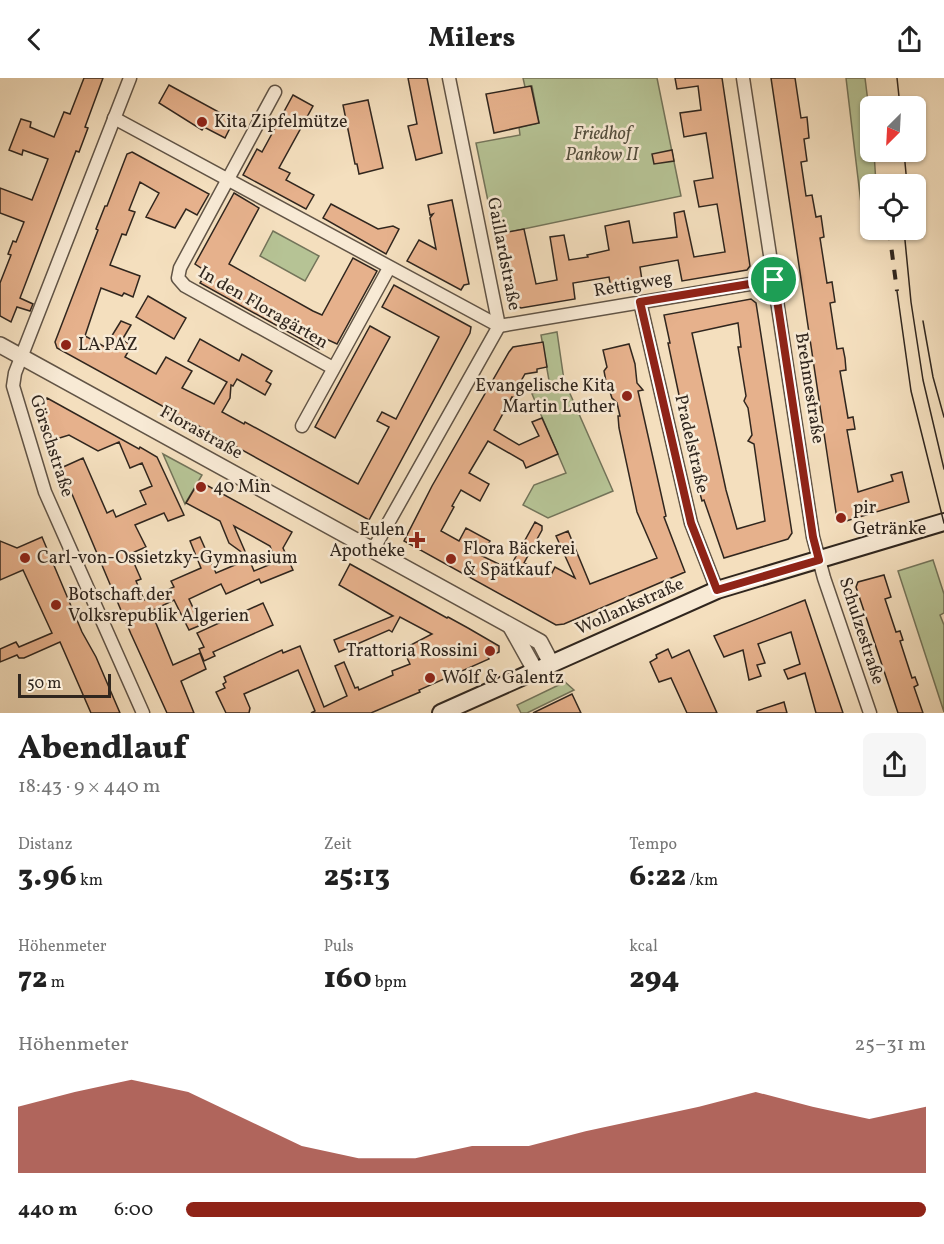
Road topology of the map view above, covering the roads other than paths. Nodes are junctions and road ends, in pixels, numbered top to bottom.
1 (130, 78) edge
2 (449, 78) edge
3 (743, 78) edge
4 (275, 92) dead end
5 (114, 118) junction
6 (229, 180) junction
7 (389, 267) junction
8 (774, 280) junction
9 (640, 302) junction
10 (499, 326) junction
11 (0, 345) edge
12 (21, 357) junction
13 (333, 368) junction
14 (302, 426) dead end
15 (944, 522) edge
16 (373, 550) junction
17 (819, 560) junction
18 (717, 590) junction
19 (509, 624) junction
20 (551, 663) junction
21 (536, 670) junction
22 (143, 713) edge
23 (441, 713) edge
24 (870, 713) edge

1 - 5 street, Görschstraße
2 - 10 street, Gaillardstraße
3 - 8 street, Brehmestraße
4 - 6 street, In den Floragärten
5 - 6 street
5 - 12 street, Görschstraße
6 - 7 street
6 - 13 street, In den Floragärten
7 - 10 street
7 - 13 street, In den Floragärten
8 - 9 street, Rettigweg
8 - 17 street, Brehmestraße
9 - 10 street, Rettigweg
9 - 18 street, Pradelstraße
10 - 16 street, Gaillardstraße
11 - 12 street, Florastraße
12 - 16 street, Florastraße
12 - 22 street, Görschstraße
13 - 14 street, In den Floragärten
15 - 17 main road, Wollankstraße
16 - 19 street, Florastraße
17 - 18 main road, Wollankstraße
17 - 24 street, Schulzestraße
18 - 20 main road, Wollankstraße
19 - 20 street, Florastraße
19 - 21 street
20 - 21 main road, Wollankstraße
21 - 23 main road, Wollankstraße

